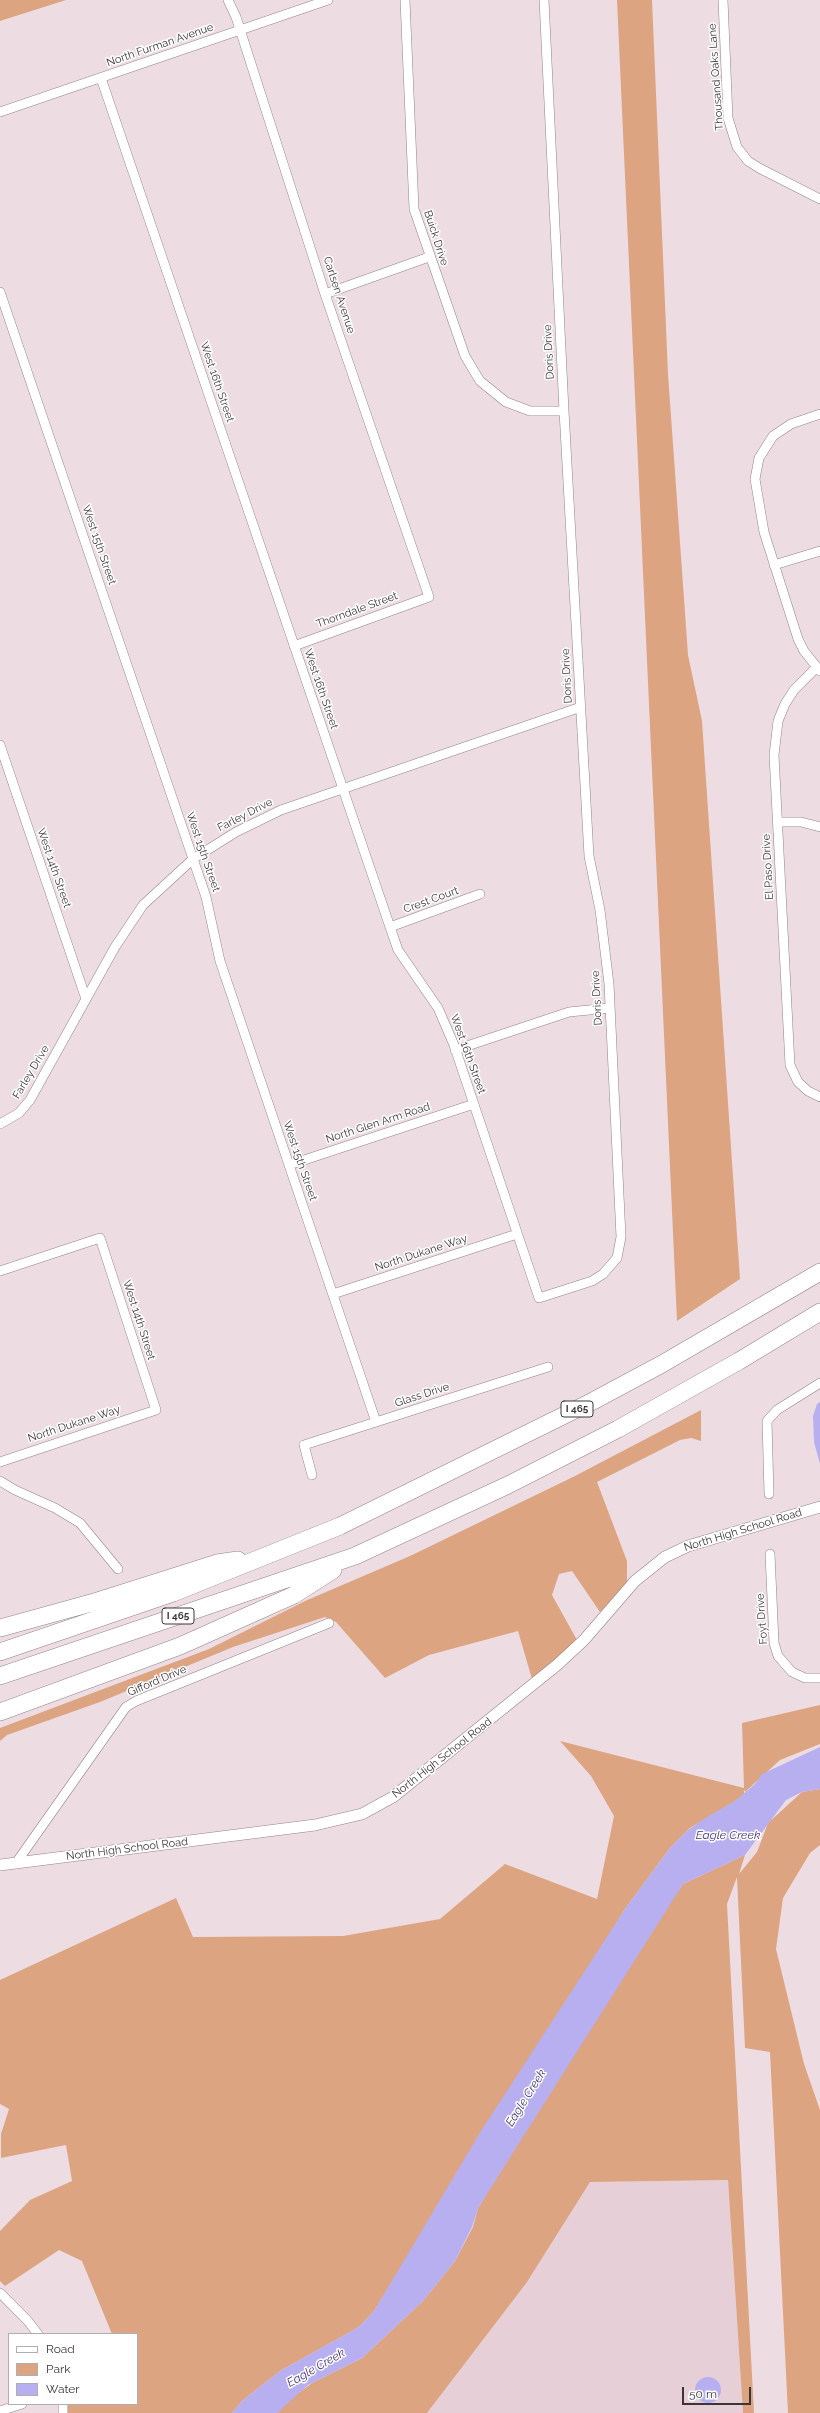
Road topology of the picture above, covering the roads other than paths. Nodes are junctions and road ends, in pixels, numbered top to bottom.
1 (228, 0) edge
2 (328, 0) edge
3 (405, 0) edge
4 (544, 0) edge
5 (722, 0) edge
6 (240, 30) junction
7 (101, 78) junction
8 (0, 112) edge
9 (820, 199) edge
10 (430, 257) junction
11 (0, 292) edge
12 (325, 294) junction
13 (2, 305) edge
14 (564, 411) junction
15 (820, 414) edge
16 (820, 550) edge
17 (774, 565) junction
18 (429, 597) joint
19 (294, 646) junction
20 (818, 669) edge
21 (581, 707) junction
22 (0, 745) edge
23 (342, 788) junction
24 (777, 822) junction
25 (820, 827) edge
26 (193, 859) junction
27 (480, 894) dead end
28 (390, 927) junction
29 (86, 999) junction
30 (609, 1008) junction
31 (455, 1050) junction
32 (820, 1097) edge
33 (474, 1104) junction
34 (0, 1124) edge
35 (289, 1165) junction
36 (517, 1234) junction
37 (0, 1271) edge
38 (820, 1272) edge
39 (333, 1294) junction
40 (539, 1298) joint
41 (820, 1312) edge
42 (548, 1367) dead end
43 (820, 1383) edge
44 (156, 1410) joint
45 (376, 1422) junction
46 (0, 1462) edge
47 (312, 1475) dead end
48 (0, 1481) edge
49 (769, 1494) dead end
50 (820, 1507) edge
51 (274, 1554) junction
52 (770, 1554) dead end
53 (356, 1556) junction
54 (118, 1569) dead end
55 (329, 1623) dead end
56 (0, 1628) edge
57 (0, 1652) edge
58 (0, 1676) edge
59 (820, 1678) edge
60 (0, 1712) edge
61 (16, 1863) junction
62 (0, 1865) edge
63 (0, 2293) edge
64 (37, 2333) edge
65 (19, 2405) edge
66 (0, 2411) edge

1 - 6 street, Carlsen Avenue
2 - 6 street, North Furman Avenue
3 - 10 street, Buick Drive
4 - 14 street, Doris Drive
5 - 9 street, Thousand Oaks Lane
6 - 7 street, North Furman Avenue
6 - 12 street, Carlsen Avenue
7 - 8 street, North Furman Avenue
7 - 19 street, West 16th Street
10 - 12 street
10 - 14 street, Buick Drive
11 - 13 street, West 15th Street
12 - 18 street, Carlsen Avenue
13 - 26 street, West 15th Street
14 - 21 street, Doris Drive
15 - 17 street
16 - 17 street
17 - 20 street
18 - 19 street, Thorndale Street
19 - 23 street, West 16th Street
20 - 24 street, El Paso Drive
21 - 23 street, Farley Drive
21 - 30 street, Doris Drive
22 - 29 street, West 14th Street
23 - 26 street, Farley Drive
23 - 28 street, West 16th Street
24 - 25 street
24 - 32 street, El Paso Drive
26 - 29 street, Farley Drive
26 - 35 street, West 15th Street
27 - 28 street, Crest Court
28 - 31 street, West 16th Street
29 - 34 street, Farley Drive
30 - 31 street
30 - 40 street, Doris Drive
31 - 33 street, West 16th Street
33 - 35 street, North Glen Arm Road
33 - 36 street, West 16th Street
35 - 39 street, West 15th Street
36 - 39 street, North Dukane Way
36 - 40 street, West 16th Street
37 - 44 street, West 14th Street
38 - 51 highway, I 465
39 - 45 street, West 15th Street
41 - 53 highway, I 465
42 - 45 street, Glass Drive
43 - 49 street
44 - 46 street, North Dukane Way
45 - 47 street, Glass Drive
48 - 54 street
50 - 61 street, North High School Road
51 - 56 highway
51 - 57 highway, I 465
52 - 59 street, Foyt Drive
53 - 58 highway, I 465
53 - 60 highway
55 - 61 street, Gifford Drive
61 - 62 street, North High School Road
63 - 64 street
65 - 66 street

